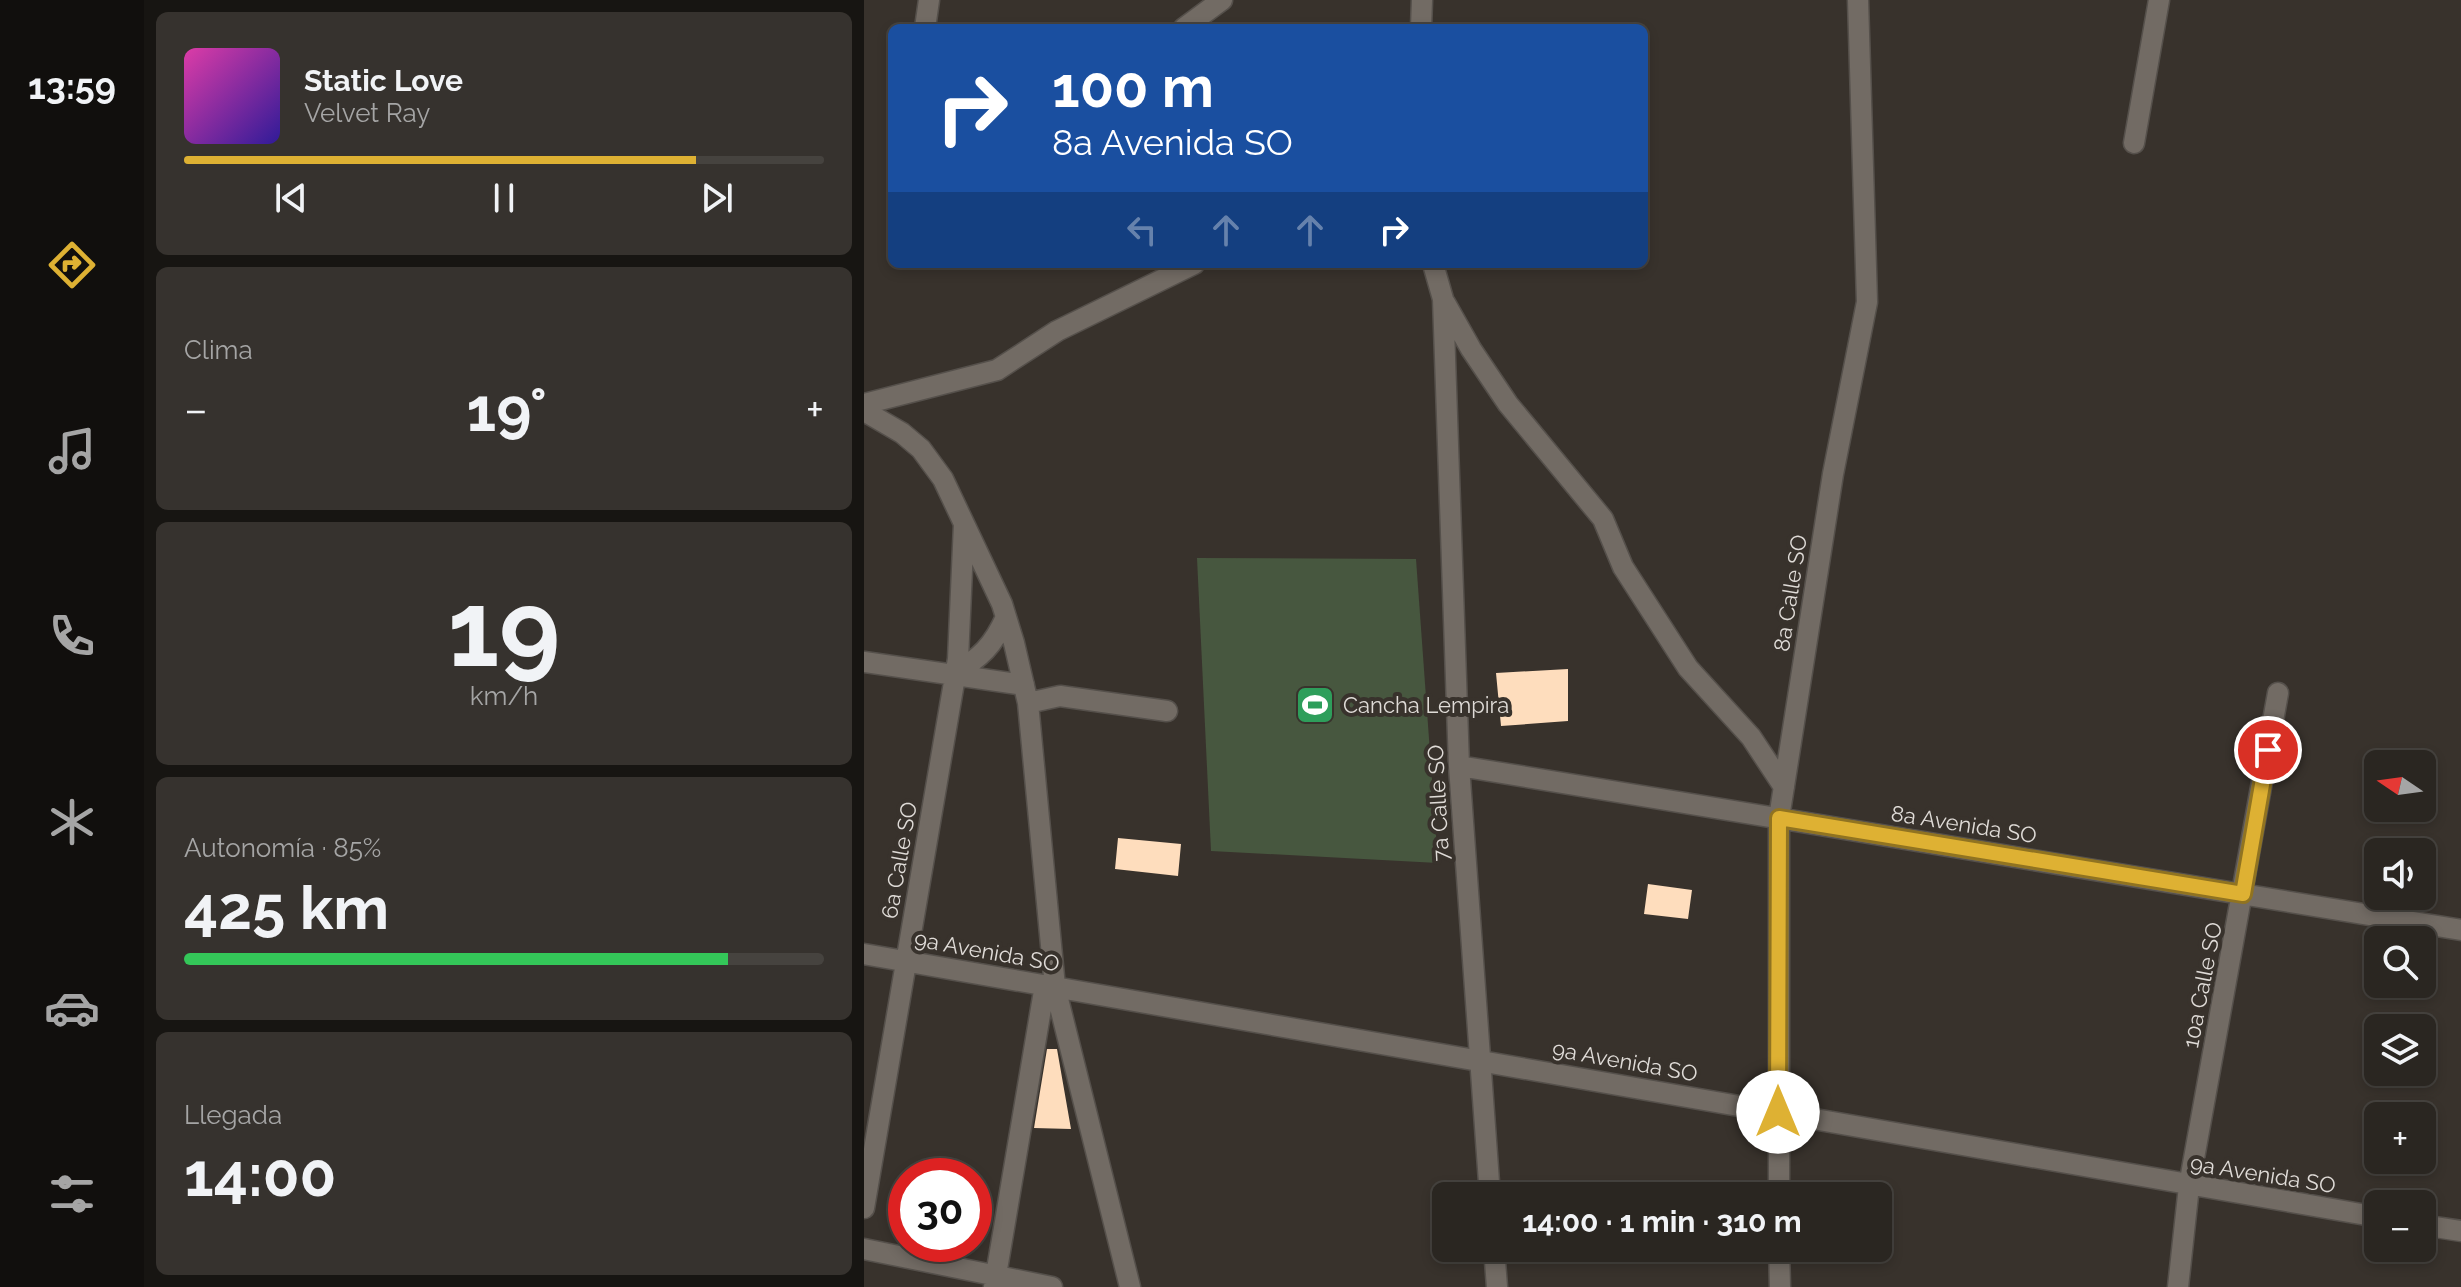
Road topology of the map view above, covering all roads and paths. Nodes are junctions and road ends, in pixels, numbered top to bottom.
1 (929, 0) edge
2 (1222, 0) edge
3 (1422, 0) edge
4 (1858, 0) edge
5 (2159, 0) edge
6 (926, 24) edge
7 (1189, 24) edge
8 (1421, 24) edge
9 (2134, 143) dead end
10 (1186, 268) edge
11 (1434, 268) edge
12 (1443, 299) junction
13 (864, 404) edge
14 (864, 411) edge
15 (964, 520) junction
16 (1006, 617) junction
17 (864, 662) edge
18 (954, 674) junction
19 (2278, 693) dead end
20 (1026, 694) junction
21 (1167, 711) dead end
22 (1459, 766) junction
23 (1784, 787) junction
24 (1779, 818) junction
25 (2243, 894) junction
26 (2461, 930) edge
27 (864, 954) edge
28 (906, 962) junction
29 (1050, 986) junction
30 (1479, 1060) junction
31 (1778, 1112) junction
32 (1489, 1182) edge
33 (1779, 1182) edge
34 (2189, 1186) junction
35 (864, 1208) edge
36 (2364, 1215) edge
37 (2436, 1227) edge
38 (2461, 1231) edge
39 (864, 1249) edge
40 (1495, 1262) edge
41 (1779, 1262) edge
42 (995, 1281) edge
43 (1052, 1287) edge
44 (1129, 1287) edge
45 (1497, 1287) edge
46 (1780, 1287) edge
47 (2178, 1287) edge

1 - 6 street
2 - 7 street
3 - 8 street
4 - 23 street, 8a Calle SO
5 - 9 street
10 - 13 street
11 - 12 street, 7a Calle SO
12 - 22 street, 7a Calle SO
12 - 23 street
14 - 15 street
15 - 16 street
15 - 18 street, 6a Calle SO
16 - 18 street
16 - 20 street
17 - 18 street
18 - 20 street
18 - 28 street, 6a Calle SO
19 - 25 street, 10a Calle SO
20 - 21 street
20 - 29 street
22 - 24 street, 8a Avenida SO
22 - 30 street, 7a Calle SO
23 - 24 street, 8a Calle SO
24 - 25 street, 8a Avenida SO
24 - 31 street, 8a Calle SO
25 - 26 street, 8a Avenida SO
25 - 34 street, 10a Calle SO
27 - 28 street, 9a Avenida SO
28 - 29 street, 9a Avenida SO
28 - 35 street, 6a Calle SO
29 - 30 street, 9a Avenida SO
29 - 42 street
29 - 44 street
30 - 31 street, 9a Avenida SO
30 - 32 street, 7a Calle SO
31 - 33 street, 8a Calle SO
31 - 34 street, 9a Avenida SO
34 - 36 street, 9a Avenida SO
34 - 47 street, 10a Calle SO
37 - 38 street
39 - 42 street
40 - 45 street
41 - 46 street
42 - 43 street

